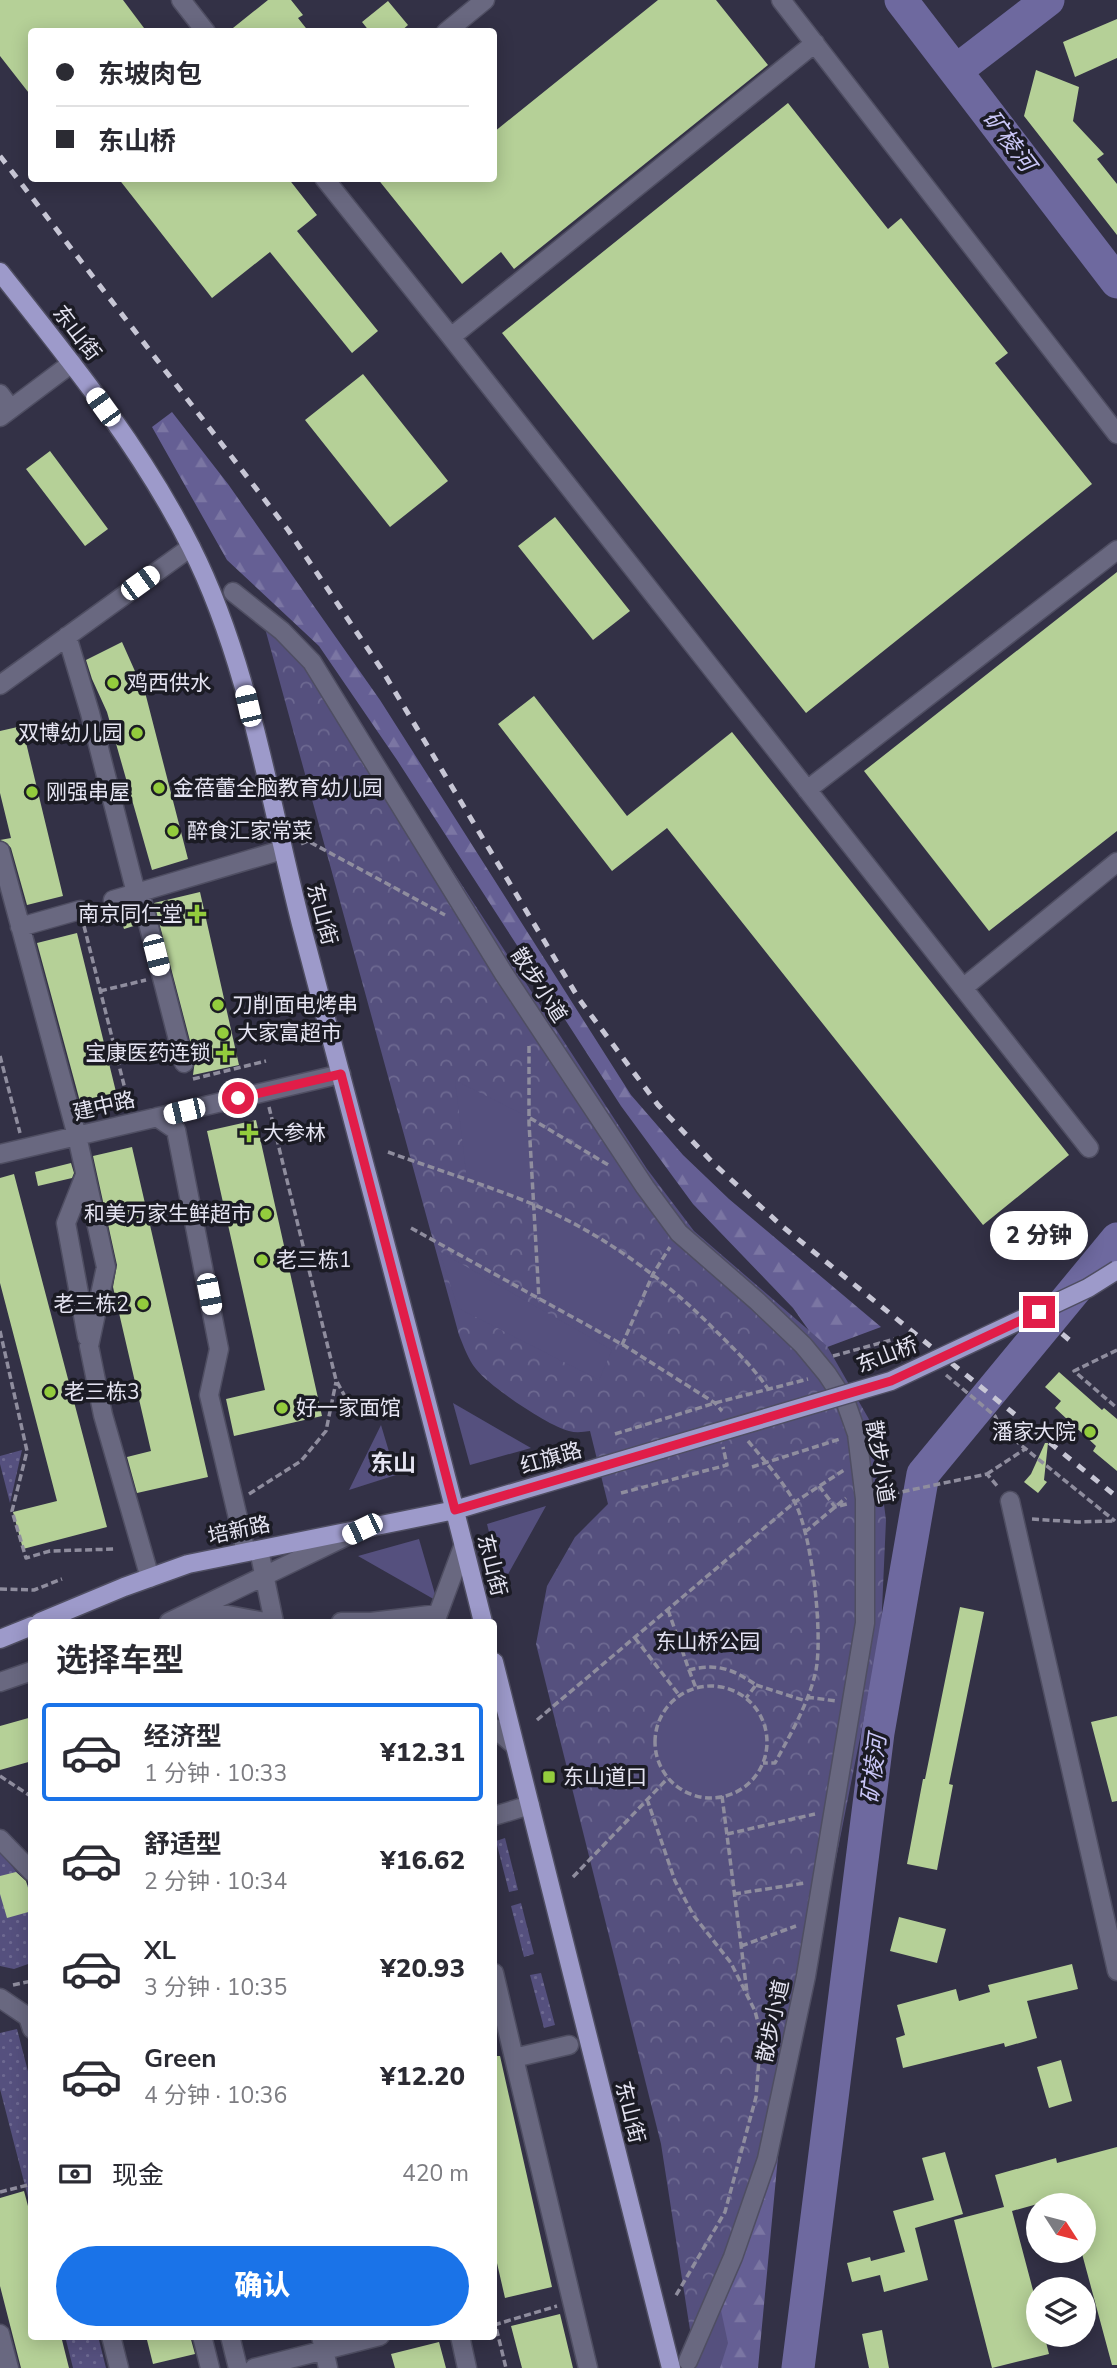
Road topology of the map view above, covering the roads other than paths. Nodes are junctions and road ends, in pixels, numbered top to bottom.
1 (181, 0) edge
2 (485, 0) edge
3 (781, 0) edge
4 (203, 28) edge
5 (451, 28) edge
6 (815, 43) junction
7 (327, 182) edge
8 (0, 272) edge
9 (451, 337) junction
10 (72, 363) junction
11 (4, 407) edge
12 (1117, 434) edge
13 (191, 547) junction
14 (1117, 550) edge
15 (233, 592) dead end
16 (67, 636) junction
17 (0, 685) edge
18 (807, 790) junction
19 (282, 850) junction
20 (0, 851) edge
21 (1117, 862) edge
22 (138, 892) junction
23 (113, 900) dead end
24 (81, 916) road end
25 (20, 928) junction
26 (963, 988) junction
27 (184, 1063) dead end
28 (341, 1074) junction
29 (157, 1117) junction
30 (76, 1136) junction
31 (1089, 1148) dead end
32 (0, 1154) edge
33 (85, 1175) junction
34 (1117, 1270) edge
35 (89, 1346) junction
36 (661, 1449) joint
37 (1010, 1501) road end
38 (455, 1510) junction
39 (362, 1529) junction
40 (464, 1544) junction
41 (252, 1551) junction
42 (264, 1576) junction
43 (150, 1578) junction
44 (197, 1609) junction
45 (437, 1618) edge
46 (48, 1619) edge
47 (175, 1619) edge
48 (249, 1619) edge
49 (273, 1619) edge
50 (483, 1619) edge
51 (28, 1628) edge
52 (0, 1639) edge
53 (28, 1672) edge
54 (497, 1674) edge
55 (0, 1682) edge
56 (497, 1731) edge
57 (514, 1745) junction
58 (530, 1805) junction
59 (497, 1815) edge
60 (0, 1839) edge
61 (28, 1868) edge
62 (1117, 1971) edge
63 (497, 1986) edge
64 (0, 1998) edge
65 (28, 2017) edge
66 (569, 2045) dead end
67 (514, 2058) junction
68 (0, 2334) edge
69 (112, 2340) edge
70 (203, 2340) edge
71 (231, 2340) edge
72 (347, 2340) edge
73 (461, 2340) edge
74 (322, 2343) edge
75 (688, 2361) dead end
76 (9, 2368) edge
77 (119, 2368) edge
78 (210, 2368) edge
79 (238, 2368) edge
80 (254, 2368) edge
81 (328, 2368) edge
82 (467, 2368) edge
83 (588, 2368) edge
84 (671, 2368) edge

1 - 4 street
2 - 5 street
3 - 6 street
6 - 9 street
6 - 12 street
7 - 9 street
8 - 10 main road, 东山街
9 - 18 street
10 - 11 street
10 - 13 main road, 东山街
13 - 16 street
13 - 19 main road, 东山街
14 - 18 street
15 - 75 street, 散步小道
16 - 17 street
16 - 22 street
18 - 26 street
19 - 22 street
19 - 28 main road, 东山街
20 - 25 street
21 - 26 street
22 - 23 street
22 - 27 street
24 - 25 street
25 - 30 street
26 - 31 street
28 - 29 street, 建中路
28 - 38 main road, 东山街
29 - 30 street, 建中路
29 - 41 street
30 - 32 street, 建中路
30 - 33 street
33 - 35 street
33 - 35 street
34 - 36 main road, 东山桥, bridge
35 - 43 street
36 - 38 main road, 红旗路
37 - 62 street
38 - 39 main road, 培新路
38 - 40 main road, 东山街
39 - 41 main road, 培新路
39 - 42 street
40 - 45 street
40 - 50 main road, 东山街
41 - 42 street
41 - 43 main road, 培新路
42 - 44 street
42 - 49 street
43 - 46 main road, 培新路
44 - 47 street
44 - 48 street
51 - 52 main road
53 - 55 street
54 - 57 main road, 东山街
56 - 57 street
57 - 58 main road, 东山街
58 - 59 street
58 - 84 main road, 东山街
60 - 61 street
63 - 67 street
64 - 65 street
66 - 67 street
67 - 83 street
68 - 76 street
69 - 77 street
70 - 78 street
71 - 79 street
72 - 74 street
73 - 82 street
74 - 80 street
74 - 81 street

